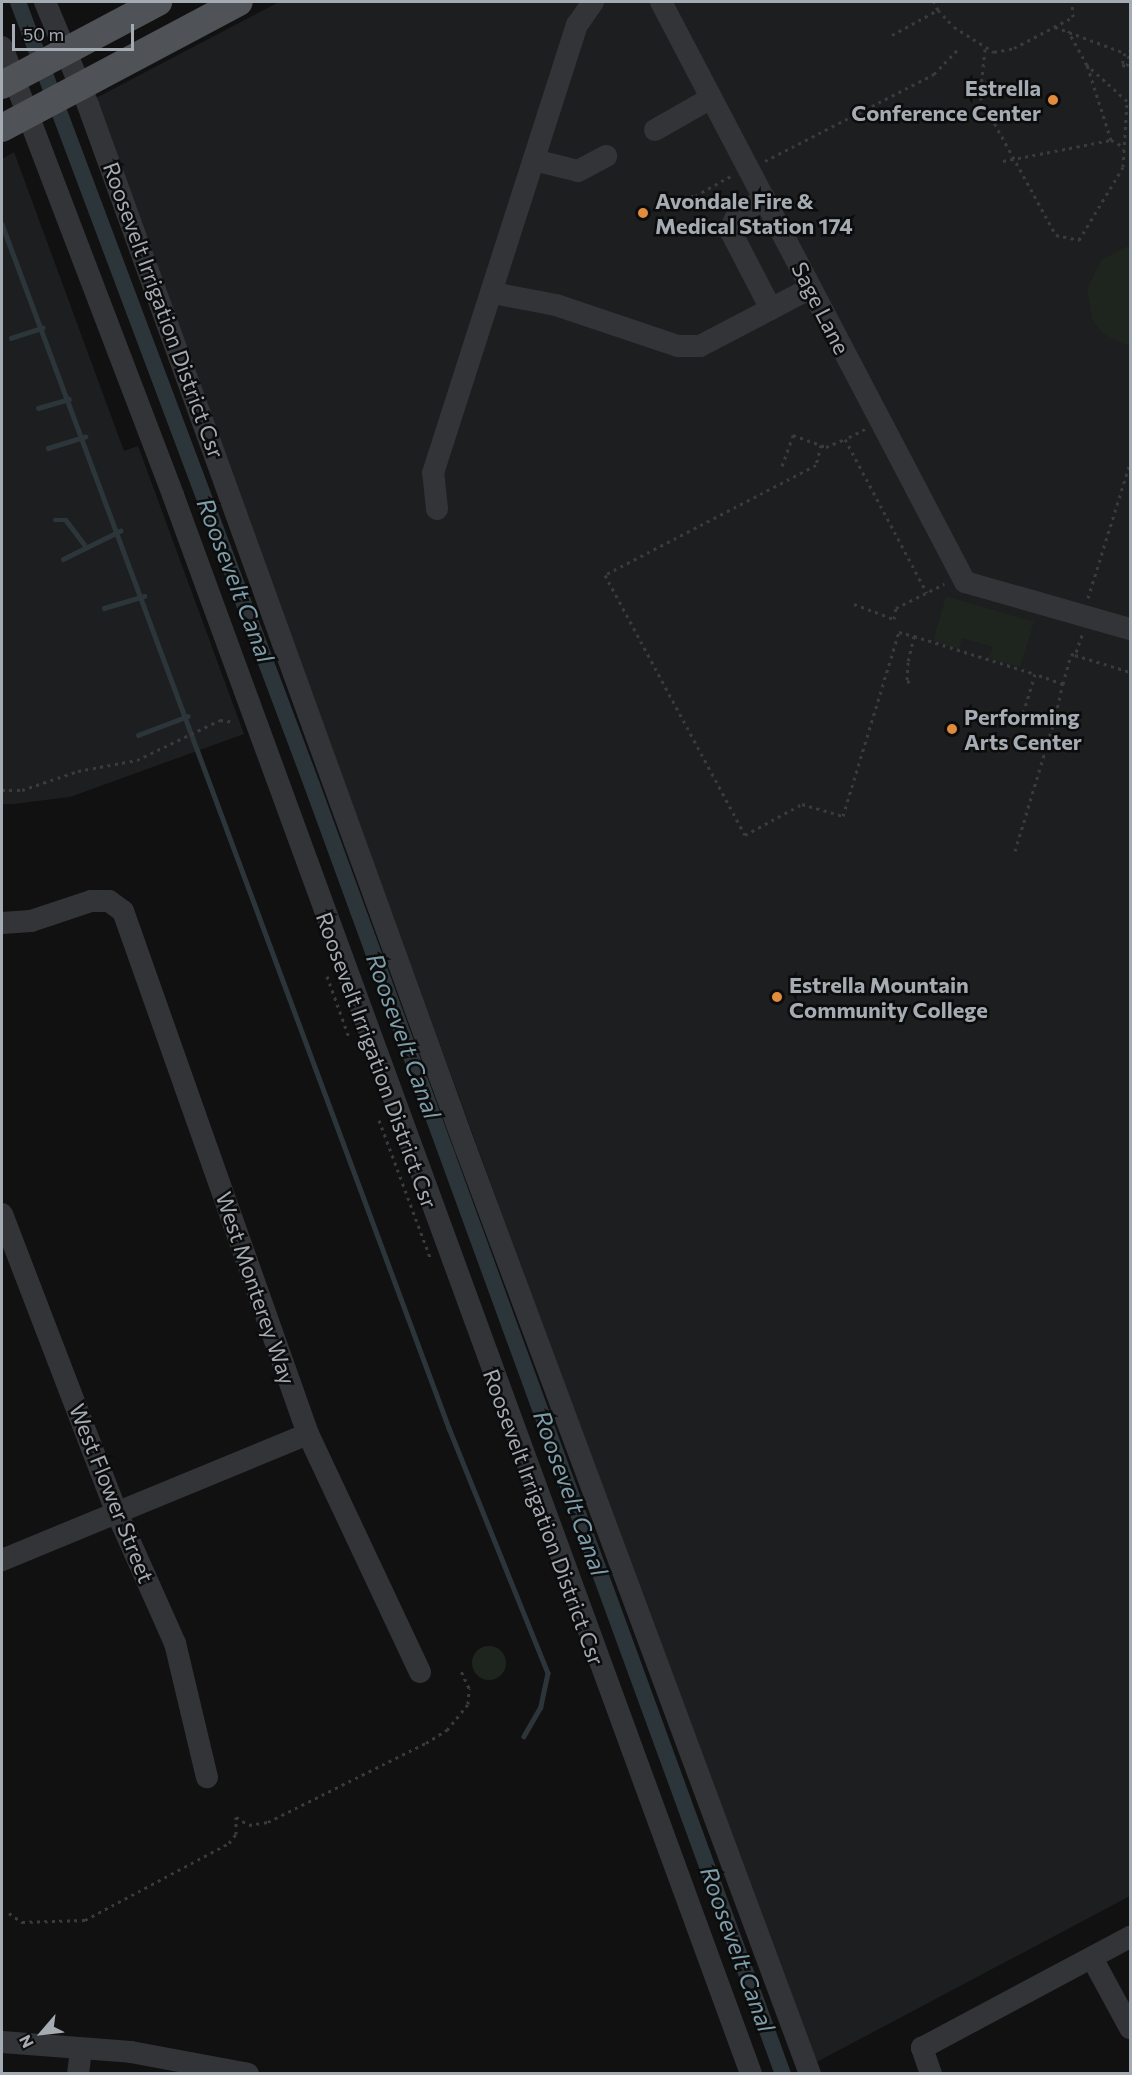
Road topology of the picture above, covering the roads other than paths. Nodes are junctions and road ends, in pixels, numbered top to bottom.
1 (45, 2) edge
2 (158, 2) edge
3 (238, 2) edge
4 (593, 2) edge
5 (661, 2) edge
6 (2, 48) edge
7 (64, 51) junction
8 (8, 82) edge
9 (81, 86) junction
10 (711, 98) junction
11 (29, 113) junction
12 (2, 128) edge
13 (655, 130) dead end
14 (606, 156) dead end
15 (534, 160) junction
16 (765, 199) junction
17 (495, 286) junction
18 (811, 288) junction
19 (771, 309) junction
20 (437, 509) dead end
21 (1131, 629) edge
22 (2, 923) edge
23 (2, 1214) edge
24 (308, 1434) junction
25 (117, 1513) junction
26 (2, 1560) edge
27 (420, 1672) dead end
28 (207, 1777) dead end
29 (1131, 1937) edge
30 (1092, 1958) junction
31 (1131, 2028) edge
32 (2, 2042) edge
33 (81, 2049) junction
34 (78, 2073) edge
35 (248, 2073) edge
36 (751, 2073) edge
37 (810, 2073) edge
38 (931, 2073) edge

1 - 7 street, Roosevelt Irrigation District Csr
2 - 7 main road
3 - 9 main road
4 - 15 street
5 - 10 street, Sage Lane
6 - 8 street, Roosevelt Irrigation District Csr
7 - 8 main road
7 - 9 street, Roosevelt Irrigation District Csr
8 - 11 street, Roosevelt Irrigation District Csr
9 - 11 main road
9 - 37 street, Roosevelt Irrigation District Csr
10 - 13 street
10 - 16 street, Sage Lane
11 - 12 main road
11 - 36 street, Roosevelt Irrigation District Csr
14 - 15 street
15 - 17 street
16 - 18 street, Sage Lane
16 - 19 street
17 - 19 street
17 - 20 street
18 - 19 street
18 - 21 street, Sage Lane
22 - 24 street, West Monterey Way
23 - 25 street, West Flower Street
24 - 25 street
24 - 27 street, West Monterey Way
25 - 26 street
25 - 28 street, West Flower Street
29 - 30 street
30 - 31 street
30 - 38 street
32 - 33 street
33 - 34 street
33 - 35 street

